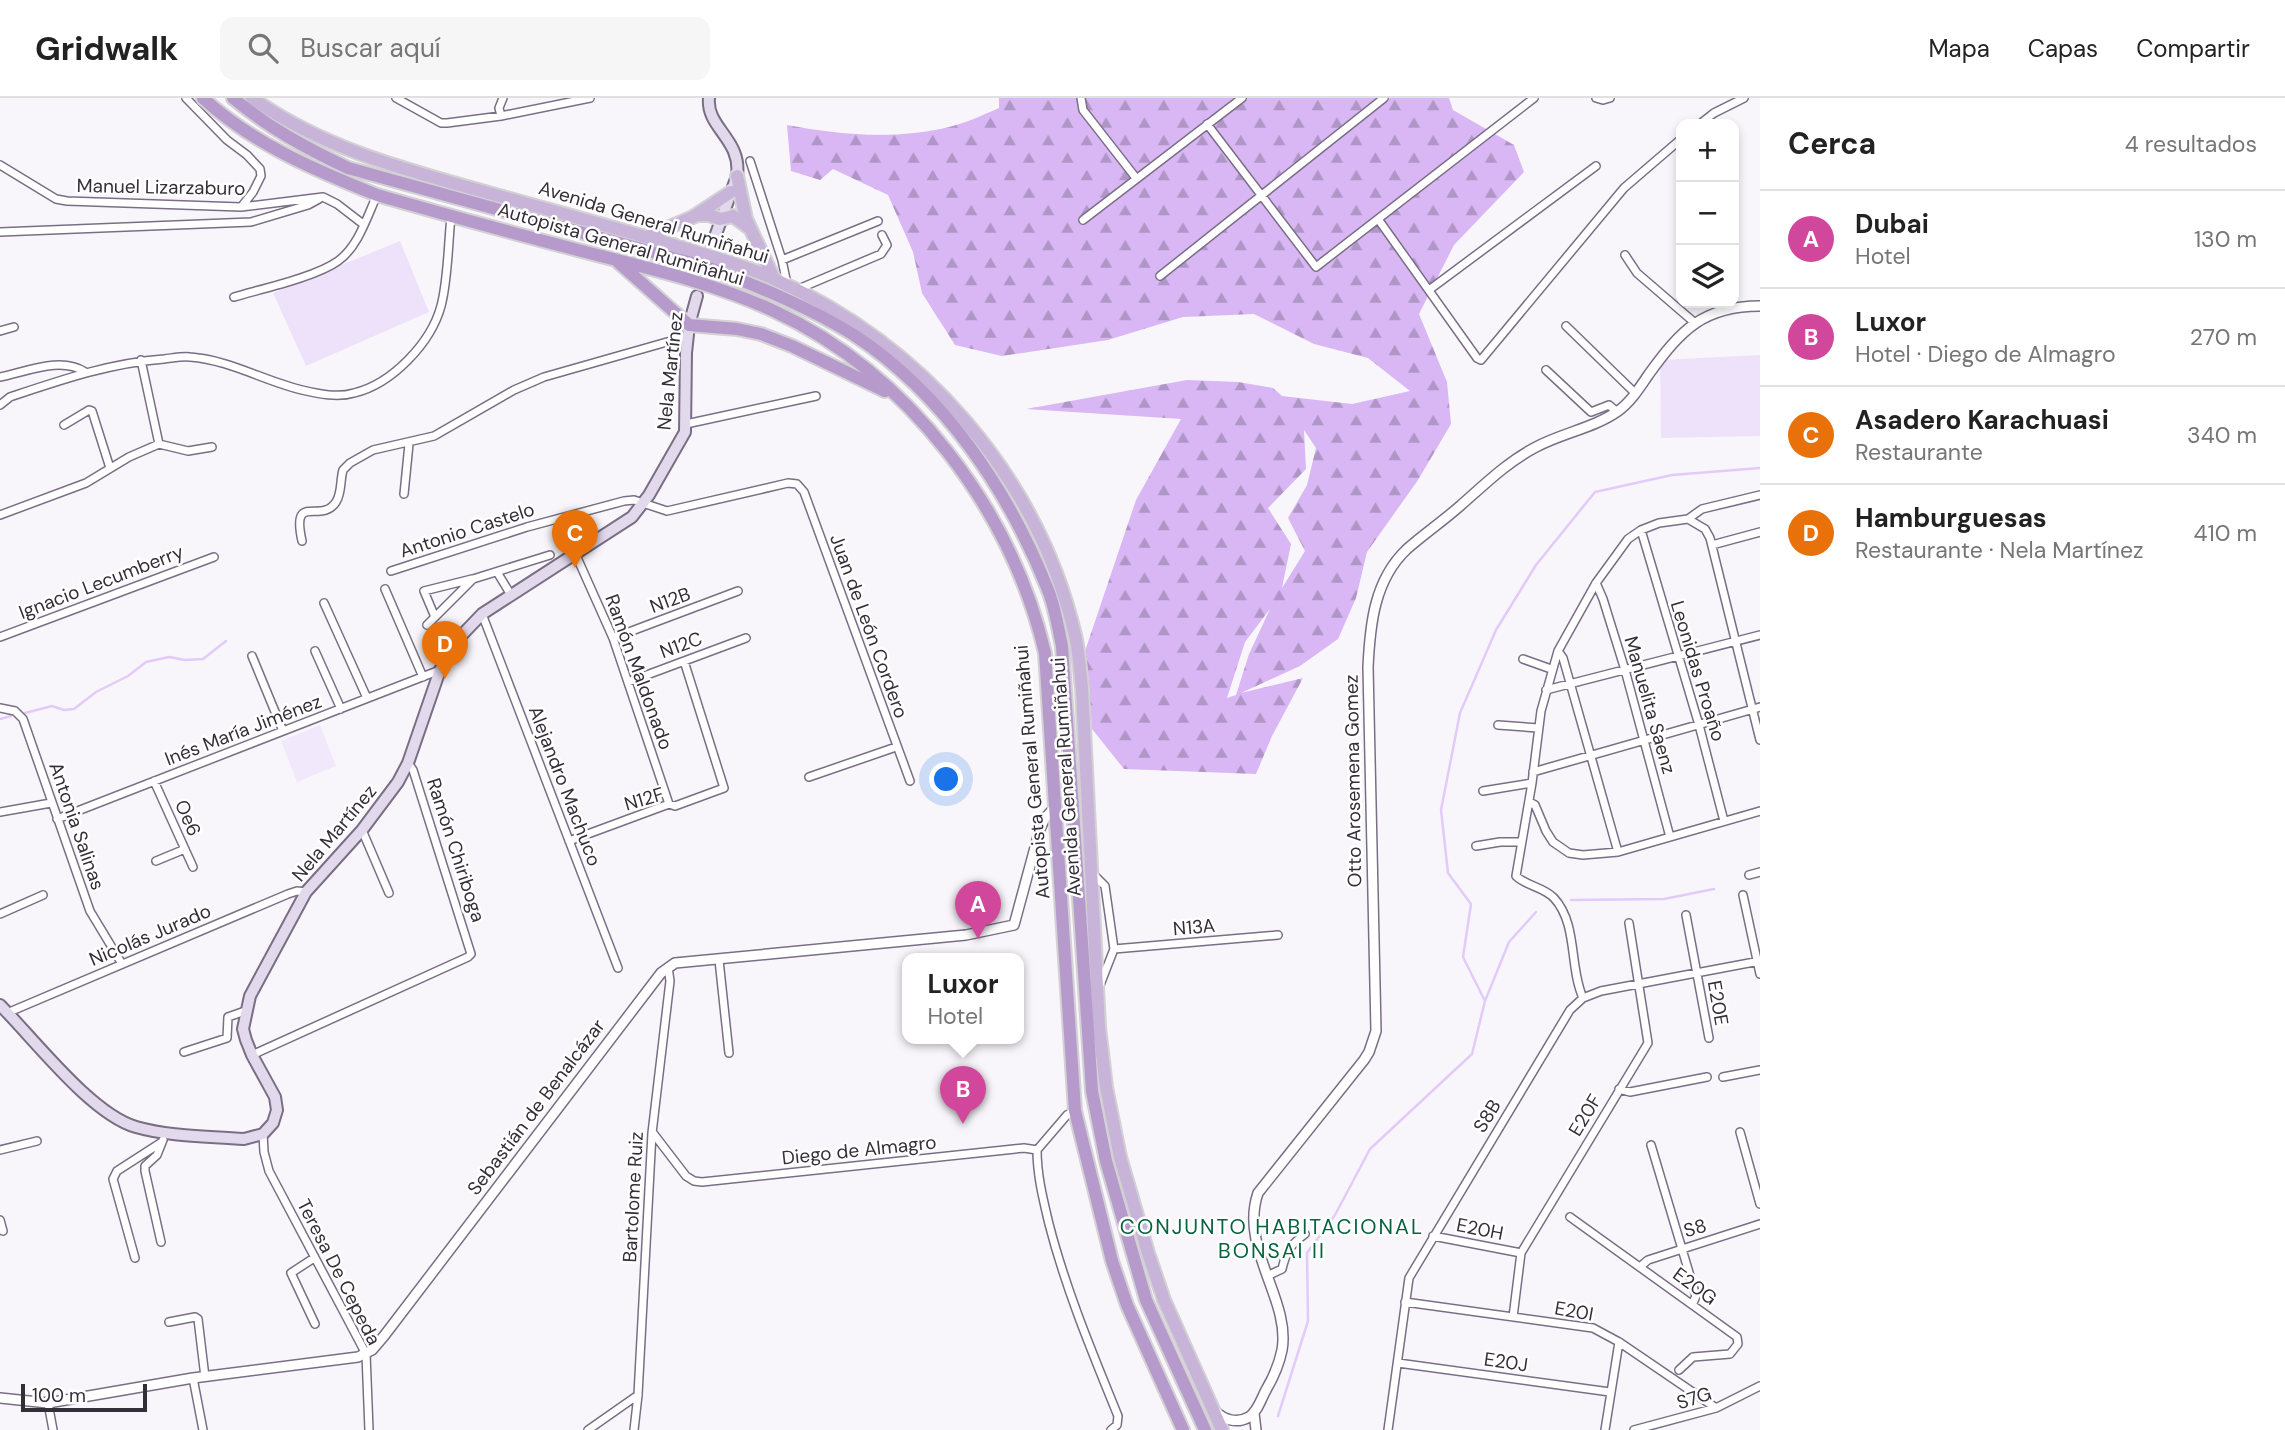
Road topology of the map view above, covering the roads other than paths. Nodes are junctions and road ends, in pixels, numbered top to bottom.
1 (186, 98) edge
2 (203, 98) edge
3 (233, 98) edge
4 (252, 98) edge
5 (396, 98) edge
6 (415, 98) edge
7 (503, 98) edge
8 (590, 98) edge
9 (709, 98) edge
10 (1081, 98) edge
11 (1242, 98) edge
12 (1384, 98) edge
13 (1534, 98) edge
14 (1596, 98) edge
15 (1609, 98) edge
16 (1744, 98) edge
17 (410, 106) junction
18 (501, 116) junction
19 (1706, 119) edge
20 (1207, 124) junction
21 (1676, 143) edge
22 (750, 161) dead end
23 (0, 165) edge
24 (1596, 166) dead end
25 (737, 176) junction
26 (1136, 178) junction
27 (731, 192) junction
28 (377, 195) junction
29 (1261, 195) junction
30 (323, 197) junction
31 (241, 206) junction
32 (451, 217) junction
33 (693, 217) junction
34 (720, 219) junction
35 (1378, 219) junction
36 (878, 220) dead end
37 (1083, 220) dead end
38 (363, 225) junction
39 (0, 232) edge
40 (752, 233) junction
41 (882, 235) dead end
42 (646, 237) junction
43 (712, 245) dead end
44 (1625, 256) dead end
45 (615, 260) junction
46 (782, 260) junction
47 (1160, 276) dead end
48 (774, 279) junction
49 (792, 287) junction
50 (1429, 290) junction
51 (697, 296) dead end
52 (234, 298) dead end
53 (1760, 306) edge
54 (1695, 323) junction
55 (1566, 326) dead end
56 (13, 327) dead end
57 (688, 330) junction
58 (0, 331) edge
59 (141, 360) junction
60 (1546, 370) dead end
61 (85, 372) junction
62 (0, 377) edge
63 (1635, 393) junction
64 (816, 396) dead end
65 (898, 398) junction
66 (0, 405) edge
67 (1617, 412) junction
68 (686, 424) junction
69 (64, 425) dead end
70 (159, 444) junction
71 (409, 444) junction
72 (212, 447) dead end
73 (110, 468) junction
74 (797, 484) joint
75 (404, 494) dead end
76 (1760, 495) edge
77 (643, 503) junction
78 (0, 515) edge
79 (1688, 519) junction
80 (1641, 530) junction
81 (1760, 532) edge
82 (302, 541) dead end
83 (1712, 545) junction
84 (575, 552) junction
85 (550, 555) dead end
86 (214, 557) dead end
87 (391, 571) dead end
88 (497, 572) junction
89 (473, 579) junction
90 (1596, 583) junction
91 (385, 589) dead end
92 (738, 591) dead end
93 (510, 594) junction
94 (324, 603) dead end
95 (482, 614) junction
96 (435, 617) junction
97 (427, 625) dead end
98 (1760, 635) edge
99 (0, 637) edge
100 (613, 638) junction
101 (746, 638) dead end
102 (1735, 642) junction
103 (315, 651) dead end
104 (1558, 651) junction
105 (252, 656) dead end
106 (1677, 656) junction
107 (1523, 659) dead end
108 (684, 661) junction
109 (1551, 669) junction
110 (440, 670) junction
111 (1625, 670) junction
112 (424, 677) junction
113 (628, 682) junction
114 (1570, 684) junction
115 (1546, 690) junction
116 (367, 698) junction
117 (0, 708) edge
118 (1756, 708) edge
119 (341, 709) junction
120 (1499, 725) dead end
121 (1699, 726) junction
122 (1538, 728) junction
123 (283, 731) junction
124 (1760, 740) edge
125 (1644, 741) junction
126 (896, 747) junction
127 (1591, 755) junction
128 (408, 763) junction
129 (1533, 772) junction
130 (809, 778) dead end
131 (154, 781) junction
132 (910, 781) dead end
133 (1532, 783) junction
134 (1483, 790) dead end
135 (1529, 802) junction
136 (51, 803) junction
137 (669, 804) junction
138 (1056, 806) junction
139 (1760, 811) edge
140 (0, 812) edge
141 (57, 819) junction
142 (1724, 821) junction
143 (362, 830) junction
144 (1670, 837) junction
145 (569, 841) junction
146 (1521, 842) junction
147 (1476, 846) dead end
148 (185, 849) junction
149 (1618, 852) junction
150 (156, 861) dead end
151 (193, 867) dead end
152 (1760, 872) edge
153 (1091, 873) junction
154 (1749, 875) dead end
155 (306, 892) junction
156 (389, 893) dead end
157 (43, 895) dead end
158 (1743, 895) dead end
159 (0, 915) edge
160 (1686, 915) dead end
161 (1629, 923) dead end
162 (1278, 935) dead end
163 (1114, 949) junction
164 (719, 960) junction
165 (1759, 962) edge
166 (122, 964) junction
167 (668, 967) junction
168 (618, 968) dead end
169 (1697, 974) junction
170 (1760, 974) edge
171 (1639, 985) junction
172 (1097, 992) junction
173 (1583, 998) junction
174 (4, 1009) edge
175 (246, 1011) junction
176 (1709, 1038) dead end
177 (184, 1052) dead end
178 (729, 1053) dead end
179 (252, 1055) junction
180 (1760, 1070) edge
181 (1707, 1076) dead end
182 (1723, 1077) dead end
183 (1619, 1089) junction
184 (1075, 1111) junction
185 (1740, 1132) dead end
186 (263, 1133) junction
187 (652, 1133) junction
188 (164, 1137) junction
189 (37, 1141) dead end
190 (1651, 1145) dead end
191 (0, 1150) edge
192 (1037, 1150) junction
193 (1760, 1204) edge
194 (1570, 1217) dead end
195 (0, 1220) edge
196 (1760, 1224) edge
197 (3, 1231) dead end
198 (1305, 1234) dead end
199 (1433, 1236) junction
200 (161, 1242) dead end
201 (1682, 1248) junction
202 (1521, 1254) junction
203 (135, 1258) dead end
204 (314, 1258) junction
205 (1641, 1266) junction
206 (1267, 1276) junction
207 (1405, 1302) junction
208 (1693, 1303) junction
209 (1513, 1317) junction
210 (169, 1322) dead end
211 (315, 1324) dead end
212 (1619, 1342) junction
213 (366, 1354) junction
214 (1398, 1363) junction
215 (1679, 1370) dead end
216 (205, 1377) junction
217 (193, 1378) junction
218 (1760, 1386) edge
219 (1610, 1392) junction
220 (638, 1395) junction
221 (0, 1398) edge
222 (48, 1403) junction
223 (1211, 1403) junction
224 (1716, 1408) junction
225 (1254, 1413) junction
226 (52, 1430) edge
227 (203, 1430) edge
228 (369, 1430) edge
229 (588, 1430) edge
230 (634, 1430) edge
231 (1111, 1430) edge
232 (1183, 1430) edge
233 (1205, 1430) edge
234 (1222, 1430) edge
235 (1255, 1430) edge
236 (1388, 1430) edge
237 (1605, 1430) edge
238 (1634, 1430) edge

1 - 31 street
2 - 28 highway, Autopista General Rumiñahui
3 - 233 highway, Autopista General Rumiñahui
4 - 42 main road, Avenida General Rumiñahui
5 - 17 street
6 - 17 street
7 - 18 street
8 - 18 street
9 - 25 main road
10 - 26 street
11 - 20 street
12 - 29 street
13 - 35 street
14 - 15 street
16 - 19 street
17 - 18 street
20 - 26 street
20 - 29 street
21 - 50 street
22 - 46 street
23 - 31 street, Manuel Lizarzaburo
24 - 50 street
25 - 27 main road
25 - 40 main road
26 - 37 street
27 - 33 main road
27 - 34 main road
28 - 32 highway, Autopista General Rumiñahui
28 - 38 street
29 - 35 street
29 - 47 street
30 - 31 street, Manuel Lizarzaburo
30 - 38 street
30 - 39 street
32 - 45 highway, Autopista General Rumiñahui
32 - 59 street
33 - 34 main road
33 - 42 main road
34 - 40 main road
34 - 43 main road
35 - 50 street
36 - 46 street
38 - 52 street
40 - 48 main road
41 - 49 street
42 - 48 main road, Avenida General Rumiñahui
44 - 54 street
45 - 57 highway
45 - 65 highway, Autopista General Rumiñahui
46 - 49 street
48 - 49 main road, Avenida General Rumiñahui
49 - 153 main road, Avenida General Rumiñahui
51 - 57 main road, Nela Martínez
53 - 54 street, Otto Arosemena Gomez
54 - 63 street, Otto Arosemena Gomez
55 - 63 street
56 - 58 street
57 - 65 highway
57 - 68 main road, Nela Martínez
57 - 71 street
59 - 61 street
59 - 70 street
60 - 67 street
61 - 62 street
61 - 66 street
63 - 67 street, Otto Arosemena Gomez
64 - 68 street
65 - 138 highway, Autopista General Rumiñahui
67 - 206 street, Otto Arosemena Gomez
68 - 77 main road, Nela Martínez
69 - 73 street
70 - 72 street
70 - 73 street
71 - 75 street
71 - 82 street
73 - 78 street
74 - 77 street, Antonio Castelo
74 - 126 street, Juan de León Cordero
76 - 79 street
77 - 84 main road, Nela Martínez
77 - 87 street, Antonio Castelo
79 - 80 street
79 - 83 street
80 - 90 street
80 - 106 street, Leonidas Proaño
81 - 83 street
83 - 102 street
84 - 93 main road, Nela Martínez
84 - 100 street, Ramón Maldonado
85 - 88 street
86 - 99 street, Ignacio Lecumberry
88 - 89 street
88 - 93 street
89 - 96 street
89 - 96 street
90 - 104 street
90 - 111 street, Manuelita Saenz
91 - 112 street
92 - 100 street, N12B
93 - 95 main road, Nela Martínez
94 - 116 street
95 - 110 main road, Nela Martínez
95 - 145 street, Alejandro Machuco
96 - 97 street
98 - 102 street
100 - 113 street, Ramón Maldonado
101 - 108 street, N12C
102 - 106 street
102 - 118 street
103 - 119 street
104 - 109 street
104 - 114 street
105 - 123 street
106 - 111 street
106 - 121 street, Leonidas Proaño
107 - 109 street
108 - 113 street, N12C
108 - 137 street, N12F
109 - 115 street
110 - 112 street, Inés María Jiménez
110 - 128 main road, Nela Martínez
111 - 114 street
111 - 125 street, Manuelita Saenz
112 - 116 street, Inés María Jiménez
113 - 137 street, Ramón Maldonado
114 - 115 street
114 - 127 street
115 - 122 street
116 - 119 street, Inés María Jiménez
117 - 136 street, Antonia Salinas
118 - 121 street
118 - 124 street
119 - 123 street, Inés María Jiménez
120 - 122 street
121 - 125 street
121 - 142 street, Leonidas Proaño
122 - 129 street
123 - 131 street, Inés María Jiménez
125 - 127 street
125 - 144 street, Manuelita Saenz
126 - 130 street
126 - 132 street, Juan de León Cordero
127 - 129 street
127 - 149 street
128 - 143 main road, Nela Martínez
128 - 179 street, Ramón Chiriboga
129 - 133 street
131 - 141 street, Inés María Jiménez
131 - 148 street, Oe6
133 - 134 street
133 - 135 street
135 - 146 street
135 - 149 street
136 - 140 street
136 - 141 street, Antonia Salinas
137 - 145 street, N12F
138 - 164 street
138 - 184 highway, Autopista General Rumiñahui
139 - 142 street
141 - 166 street, Antonia Salinas
142 - 144 street
143 - 155 main road, Nela Martínez
143 - 156 street
144 - 149 street
145 - 168 street, Alejandro Machuco
146 - 147 street
146 - 173 street
148 - 150 street
148 - 151 street, Oe6
152 - 154 street
153 - 163 street
153 - 172 main road, Avenida General Rumiñahui
155 - 166 street, Nicolás Jurado
155 - 175 main road, Nela Martínez
157 - 159 street
158 - 165 street
160 - 169 street, E20E
161 - 171 street, E20F
162 - 163 street, N13A
163 - 172 street
164 - 167 street
164 - 178 street
165 - 169 street
165 - 170 street
166 - 174 street, Nicolás Jurado
167 - 187 street, Bartolome Ruiz
167 - 213 street, Sebastián de Benalcázar
169 - 171 street
169 - 176 street, E20E
171 - 173 street
171 - 183 street, E20F
172 - 223 main road, Avenida General Rumiñahui
173 - 199 street, S8B
174 - 188 main road
175 - 177 street
175 - 179 main road, Nela Martínez
179 - 186 main road, Nela Martínez
180 - 182 street
181 - 183 street
183 - 202 street, E20F
184 - 192 street
184 - 232 highway, Autopista General Rumiñahui
185 - 193 street
186 - 188 main road
186 - 204 street, Teresa De Cepeda
187 - 192 street, Diego de Almagro
187 - 220 street, Bartolome Ruiz
188 - 200 street
188 - 203 street
189 - 191 street
190 - 201 street
192 - 231 street
194 - 205 street, E20G
195 - 197 street
196 - 201 street, S8
198 - 206 street
199 - 202 street, E20H
199 - 207 street, S8B
201 - 205 street, S8
201 - 208 street
202 - 209 street, E20F
204 - 211 street
204 - 213 street, Teresa De Cepeda
205 - 208 street, E20G
206 - 225 street, Otto Arosemena Gomez
207 - 209 street, E20I
207 - 214 street, S8B
208 - 215 street, E20G
209 - 212 street, E20I
210 - 216 street
212 - 219 street
212 - 224 street, E20I
213 - 216 street
213 - 228 street, Teresa De Cepeda
214 - 219 street, E20J
214 - 236 street, S8B
216 - 217 street
217 - 222 street
217 - 227 street
218 - 224 street, S7G
219 - 237 street
220 - 229 street
220 - 230 street, Bartolome Ruiz
221 - 222 street
222 - 226 street
223 - 225 street
223 - 234 main road, Avenida General Rumiñahui
224 - 238 street, S7G
225 - 235 street

